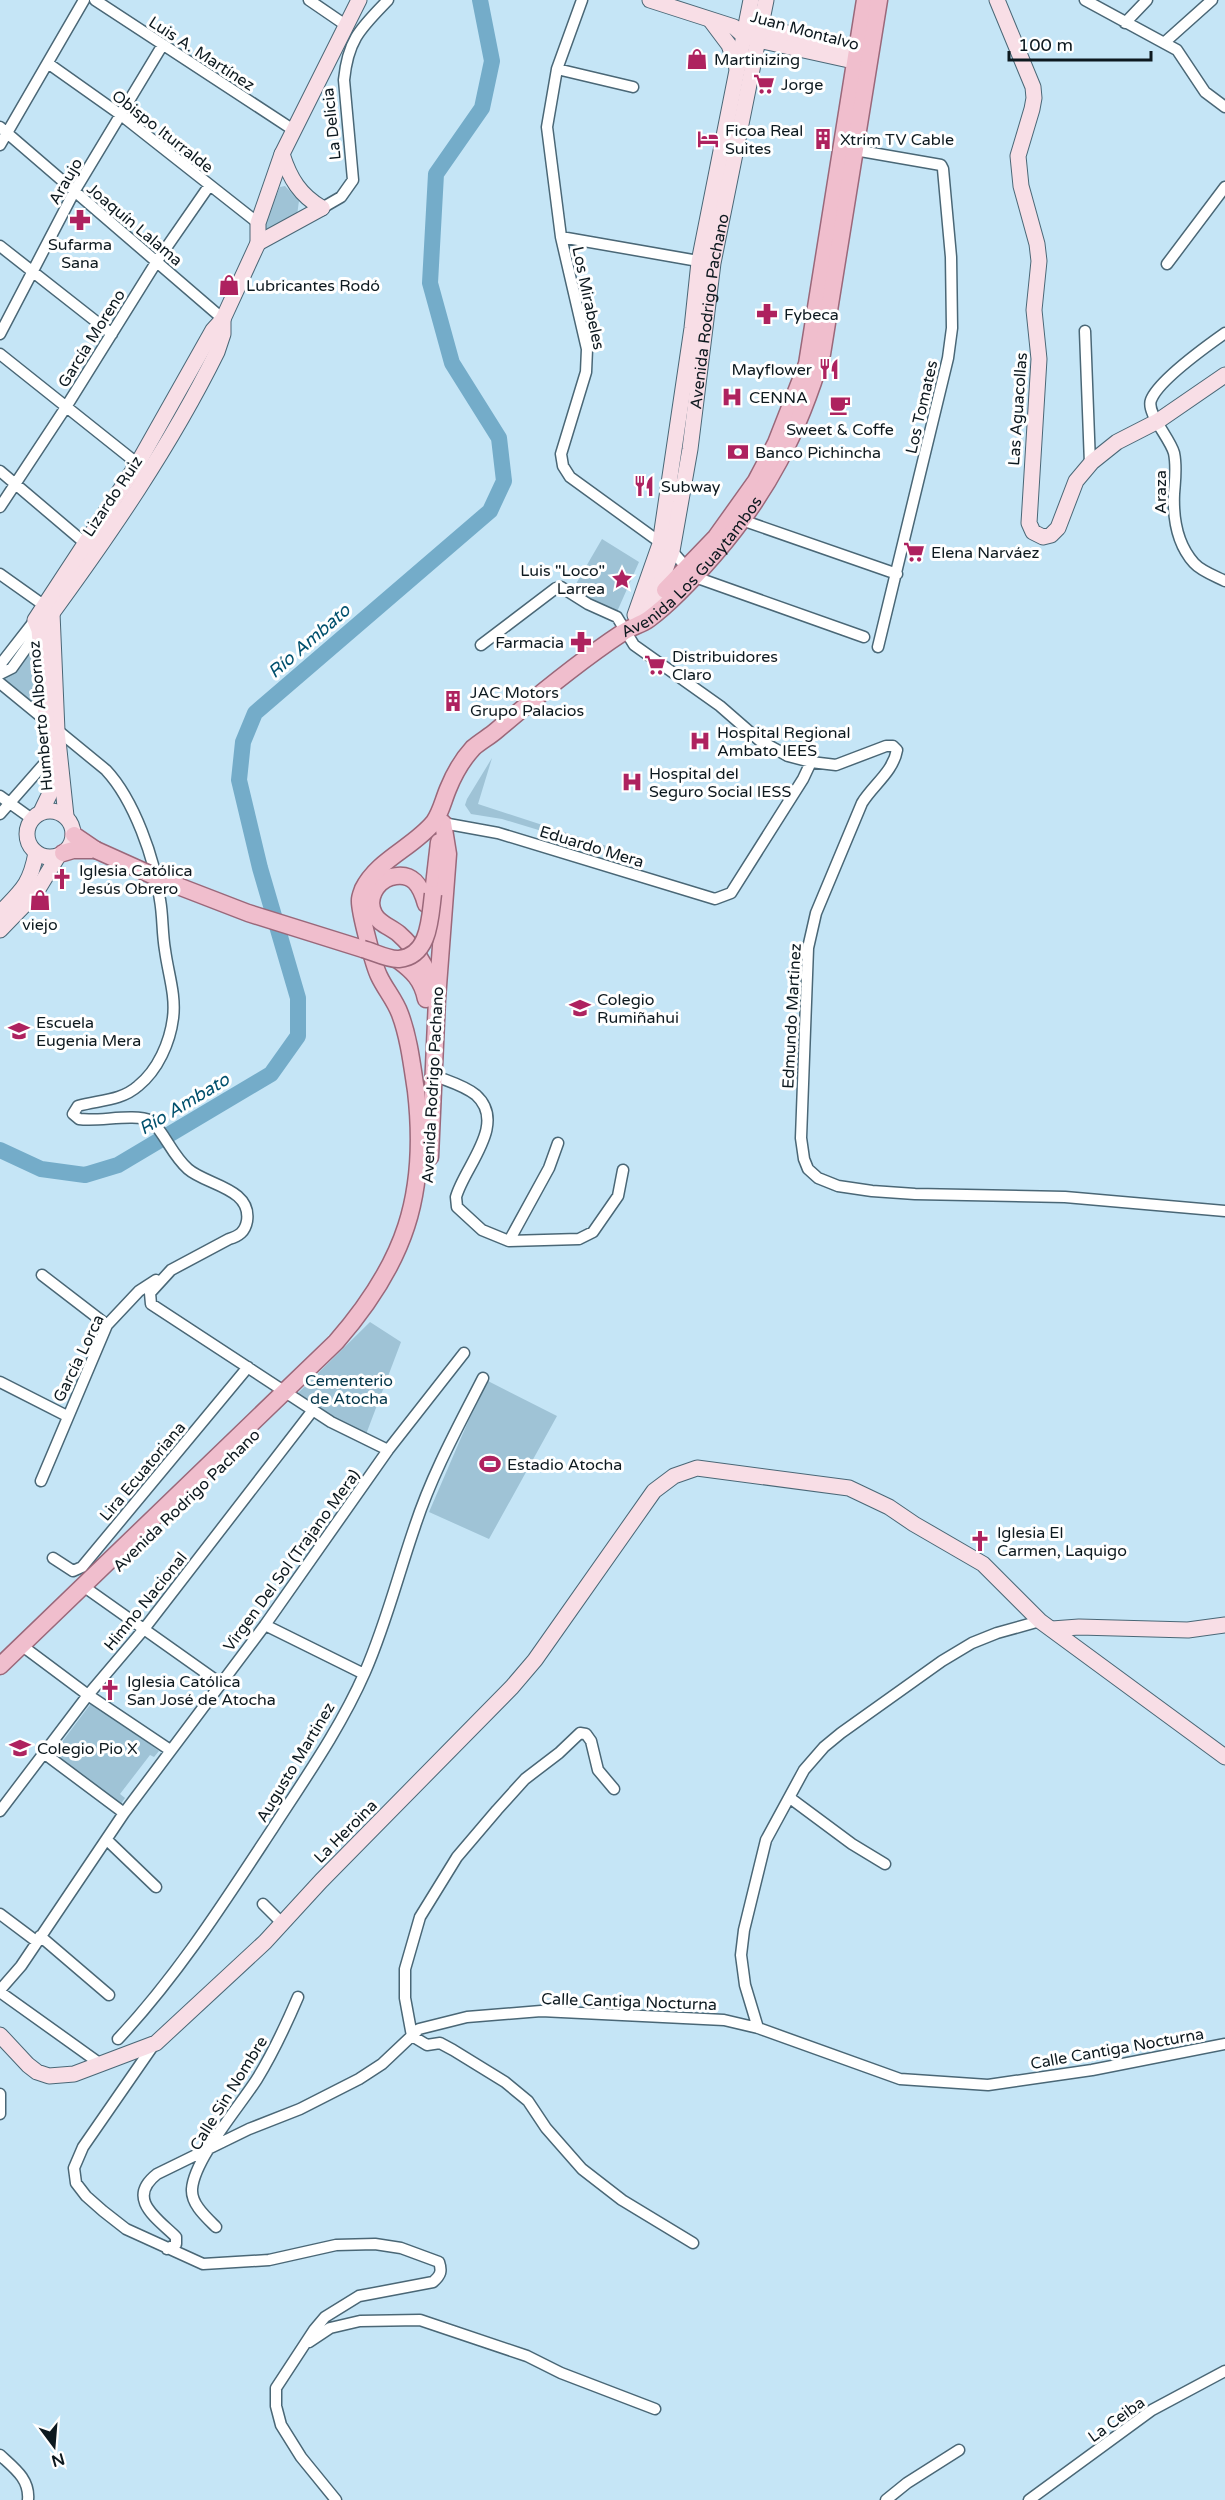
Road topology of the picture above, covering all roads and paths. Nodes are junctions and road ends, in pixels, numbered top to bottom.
1 (84, 0) edge
2 (95, 0) edge
3 (309, 0) edge
4 (359, 0) edge
5 (388, 0) edge
6 (582, 0) edge
7 (650, 0) edge
8 (752, 0) edge
9 (766, 0) edge
10 (865, 0) edge
11 (879, 0) edge
12 (997, 0) edge
13 (1085, 0) edge
14 (1102, 0) edge
15 (1147, 0) edge
16 (1212, 0) edge
17 (1107, 12) junction
18 (711, 21) junction
19 (1125, 23) junction
20 (347, 26) junction
21 (750, 31) junction
22 (1165, 42) junction
23 (162, 46) junction
24 (863, 57) junction
25 (49, 64) junction
26 (737, 68) junction
27 (557, 69) junction
28 (633, 87) dead end
29 (1225, 107) edge
30 (121, 115) junction
31 (3, 130) edge
32 (295, 131) junction
33 (0, 145) edge
34 (847, 148) junction
35 (282, 154) junction
36 (209, 186) junction
37 (1225, 187) edge
38 (74, 192) junction
39 (322, 208) junction
40 (258, 223) junction
41 (561, 237) junction
42 (258, 243) junction
43 (0, 246) edge
44 (157, 261) junction
45 (706, 262) junction
46 (1167, 264) dead end
47 (33, 273) junction
48 (223, 320) junction
49 (1085, 331) dead end
50 (1225, 333) edge
51 (0, 334) edge
52 (112, 334) junction
53 (0, 354) edge
54 (1225, 375) edge
55 (66, 407) junction
56 (1158, 421) junction
57 (1090, 464) junction
58 (144, 468) junction
59 (0, 471) edge
60 (15, 483) junction
61 (0, 507) edge
62 (737, 519) junction
63 (86, 544) junction
64 (666, 547) junction
65 (691, 572) junction
66 (0, 574) edge
67 (897, 574) junction
68 (1225, 581) edge
69 (656, 599) junction
70 (48, 610) junction
71 (641, 618) junction
72 (37, 625) junction
73 (624, 631) junction
74 (864, 637) dead end
75 (481, 645) dead end
76 (878, 647) dead end
77 (0, 665) edge
78 (0, 674) edge
79 (0, 683) edge
80 (51, 727) junction
81 (51, 756) junction
82 (811, 762) junction
83 (0, 796) edge
84 (9, 805) junction
85 (0, 814) edge
86 (36, 816) junction
87 (66, 816) junction
88 (439, 822) junction
89 (74, 835) junction
90 (96, 850) junction
91 (36, 853) junction
92 (61, 855) junction
93 (429, 899) junction
94 (0, 913) edge
95 (0, 930) edge
96 (363, 949) junction
97 (398, 960) junction
98 (437, 999) junction
99 (434, 1075) junction
100 (419, 1116) junction
101 (558, 1143) dead end
102 (623, 1170) dead end
103 (1225, 1211) edge
104 (509, 1241) junction
105 (171, 1270) junction
106 (42, 1275) dead end
107 (107, 1325) junction
108 (464, 1353) dead end
109 (248, 1367) junction
110 (483, 1378) dead end
111 (0, 1382) edge
112 (290, 1394) junction
113 (313, 1410) junction
114 (68, 1416) junction
115 (388, 1450) junction
116 (41, 1481) dead end
117 (53, 1558) dead end
118 (87, 1589) junction
119 (265, 1625) junction
120 (1046, 1625) junction
121 (1225, 1625) edge
122 (144, 1629) junction
123 (24, 1647) junction
124 (0, 1666) edge
125 (364, 1674) junction
126 (0, 1677) edge
127 (220, 1683) junction
128 (88, 1695) junction
129 (170, 1750) junction
130 (45, 1754) junction
131 (1225, 1757) edge
132 (614, 1789) dead end
133 (790, 1798) junction
134 (0, 1811) edge
135 (124, 1813) junction
136 (107, 1840) junction
137 (885, 1864) dead end
138 (156, 1887) dead end
139 (263, 1904) dead end
140 (0, 1914) edge
141 (283, 1924) junction
142 (38, 1939) junction
143 (0, 1991) edge
144 (108, 1995) dead end
145 (298, 1997) dead end
146 (758, 2028) junction
147 (0, 2035) edge
148 (412, 2036) junction
149 (117, 2039) dead end
150 (156, 2043) junction
151 (1225, 2044) edge
152 (102, 2065) junction
153 (0, 2094) edge
154 (0, 2114) edge
155 (209, 2149) junction
156 (216, 2227) dead end
157 (693, 2243) dead end
158 (167, 2249) junction
159 (307, 2343) junction
160 (1225, 2371) edge
161 (655, 2409) dead end
162 (959, 2450) dead end
163 (0, 2455) edge
164 (28, 2500) edge
165 (336, 2500) edge
166 (886, 2500) edge
167 (1029, 2500) edge

1 - 25 street
2 - 23 street, Luis A. Martínez
3 - 20 street
4 - 20 main road, Lizardo Ruiz
5 - 39 street, La Delicia
6 - 27 street, Los Mirabeles
7 - 18 main road, Juan Montalvo
8 - 21 main road, Avenida Rodrigo Pachano
9 - 21 main road, Avenida Rodrigo Pachano
10 - 24 main road, Avenida Los Guaytambos
11 - 24 main road, Avenida Los Guaytambos
12 - 57 main road, Las Aguacollas
13 - 17 street
14 - 17 street
15 - 19 street
16 - 22 street
17 - 19 street
18 - 21 main road, Juan Montalvo
18 - 26 main road
19 - 22 street
20 - 32 main road, Lizardo Ruiz
21 - 24 main road, Juan Montalvo
21 - 26 main road, Avenida Rodrigo Pachano
21 - 45 main road, Avenida Rodrigo Pachano
22 - 29 street
23 - 30 street, Araujo
23 - 32 street, Luis A. Martínez
24 - 34 main road, Avenida Los Guaytambos
25 - 30 street, Obispo Iturralde
25 - 31 street
26 - 45 main road, Avenida Rodrigo Pachano
27 - 28 street
27 - 41 street, Los Mirabeles
30 - 36 street, Obispo Iturralde
30 - 38 street, Araujo
31 - 33 street
31 - 38 street, Joaquín Lalama
32 - 35 main road, Lizardo Ruiz
34 - 62 main road, Avenida Los Guaytambos
34 - 67 street, Los Tomates
35 - 39 main road
35 - 40 main road, Lizardo Ruiz
36 - 40 street, Obispo Iturralde
36 - 44 street, García Moreno
37 - 46 street
38 - 44 street, Joaquín Lalama
38 - 47 street, Araujo
39 - 42 main road, La Delicia
40 - 42 main road, Lizardo Ruiz
41 - 45 street
41 - 64 street, Los Mirabeles
42 - 48 main road, Lizardo Ruiz
43 - 47 street
44 - 48 street, Joaquín Lalama
44 - 52 street, García Moreno
45 - 64 main road, Avenida Rodrigo Pachano
47 - 51 street, Araujo
47 - 52 street
48 - 58 main road, Lizardo Ruiz
49 - 57 street
50 - 56 street, Araza
52 - 55 street, García Moreno
53 - 55 street
54 - 56 main road, Las Aguacollas
55 - 58 street
55 - 60 street, García Moreno
56 - 57 main road, Las Aguacollas
56 - 68 street, Araza
58 - 63 main road, Lizardo Ruiz
58 - 70 main road, Lizardo Ruiz
59 - 60 street
60 - 61 street, García Moreno
60 - 63 street
62 - 65 main road, Avenida Los Guaytambos
62 - 67 street
63 - 70 main road, Lizardo Ruiz
64 - 65 street, Los Mirabeles
64 - 69 main road, Avenida Rodrigo Pachano
64 - 71 main road, Avenida Rodrigo Pachano
65 - 69 main road, Avenida Los Guaytambos
65 - 71 main road, Avenida Los Guaytambos
65 - 74 street
66 - 70 street
67 - 76 street, Los Tomates
69 - 71 main road, Avenida Los Guaytambos
70 - 72 main road, Lizardo Ruiz
70 - 80 main road, Humberto Albornoz
71 - 73 main road, Avenida Los Guaytambos
72 - 77 street, Lizardo Ruiz
72 - 78 street, Lizardo Ruiz
72 - 80 main road, Humberto Albornoz
73 - 75 street, Edmundo Martinez
73 - 82 street, Edmundo Martinez
73 - 88 main road
79 - 80 street
80 - 81 main road, Humberto Albornoz
80 - 87 main road, Humberto Albornoz
80 - 105 street, García Lorca
81 - 84 street
81 - 86 main road, Humberto Albornoz
82 - 88 street, Eduardo Mera
82 - 103 street, Edmundo Martinez
83 - 84 street
84 - 85 street
84 - 86 street
86 - 87 main road
86 - 91 main road
87 - 89 main road
88 - 93 main road
88 - 98 main road, Avenida Rodrigo Pachano
88 - 100 main road
89 - 90 main road
89 - 92 main road
90 - 92 main road
90 - 96 main road, bridge
91 - 92 main road
91 - 94 main road
92 - 95 main road
93 - 96 main road, bridge
93 - 97 main road, bridge
93 - 98 main road
96 - 97 main road, bridge
97 - 100 main road
98 - 99 main road, Avenida Rodrigo Pachano
99 - 104 street
99 - 112 main road, Avenida Rodrigo Pachano
100 - 112 main road, Avenida Rodrigo Pachano
101 - 104 street
102 - 104 street
105 - 107 street, García Lorca
105 - 109 street
106 - 107 street
107 - 114 street, García Lorca
108 - 115 street, Virgen Del Sol (Trajano Mera)
109 - 112 street
109 - 117 street, Lira Ecuatoriana
110 - 125 street, Augusto Martinez
111 - 114 street
112 - 113 street
112 - 118 main road, Avenida Rodrigo Pachano
113 - 115 street
113 - 122 street, Himno Nacional
114 - 116 street, García Lorca
115 - 119 street, Virgen Del Sol (Trajano Mera)
118 - 122 street
118 - 123 main road, Avenida Rodrigo Pachano
119 - 125 street
119 - 127 street, Virgen Del Sol (Trajano Mera)
120 - 121 main road
120 - 131 main road
120 - 133 street
120 - 141 main road, La Heroina
122 - 127 street
122 - 128 street, Himno Nacional
123 - 124 main road, Avenida Rodrigo Pachano
123 - 126 main road, Avenida Rodrigo Pachano
123 - 128 street
125 - 149 street, Augusto Martinez
127 - 129 street, Virgen Del Sol (Trajano Mera)
128 - 129 street
128 - 130 street, Himno Nacional
129 - 135 street, Virgen Del Sol (Trajano Mera)
130 - 134 street, Himno Nacional
130 - 135 street
132 - 148 street
133 - 137 street
133 - 146 street
135 - 136 street, Virgen Del Sol (Trajano Mera)
136 - 138 street
136 - 142 street, Virgen Del Sol (Trajano Mera)
139 - 141 street
140 - 142 street
141 - 150 main road, La Heroina
142 - 143 street, Virgen Del Sol (Trajano Mera)
142 - 144 street
143 - 152 street
145 - 155 street, Calle Sin Nombre
146 - 148 street, Calle Cantiga Nocturna
146 - 151 street, Calle Cantiga Nocturna
147 - 152 main road, La Heroina
148 - 155 street, Calle Cantiga Nocturna
148 - 157 street
150 - 152 main road, La Heroina
150 - 158 street
153 - 154 street
155 - 156 street, Calle Sin Nombre
155 - 158 street, Calle Cantiga Nocturna
158 - 159 street
159 - 161 street
159 - 165 street
160 - 167 street, La Ceiba
162 - 166 street
163 - 164 street

